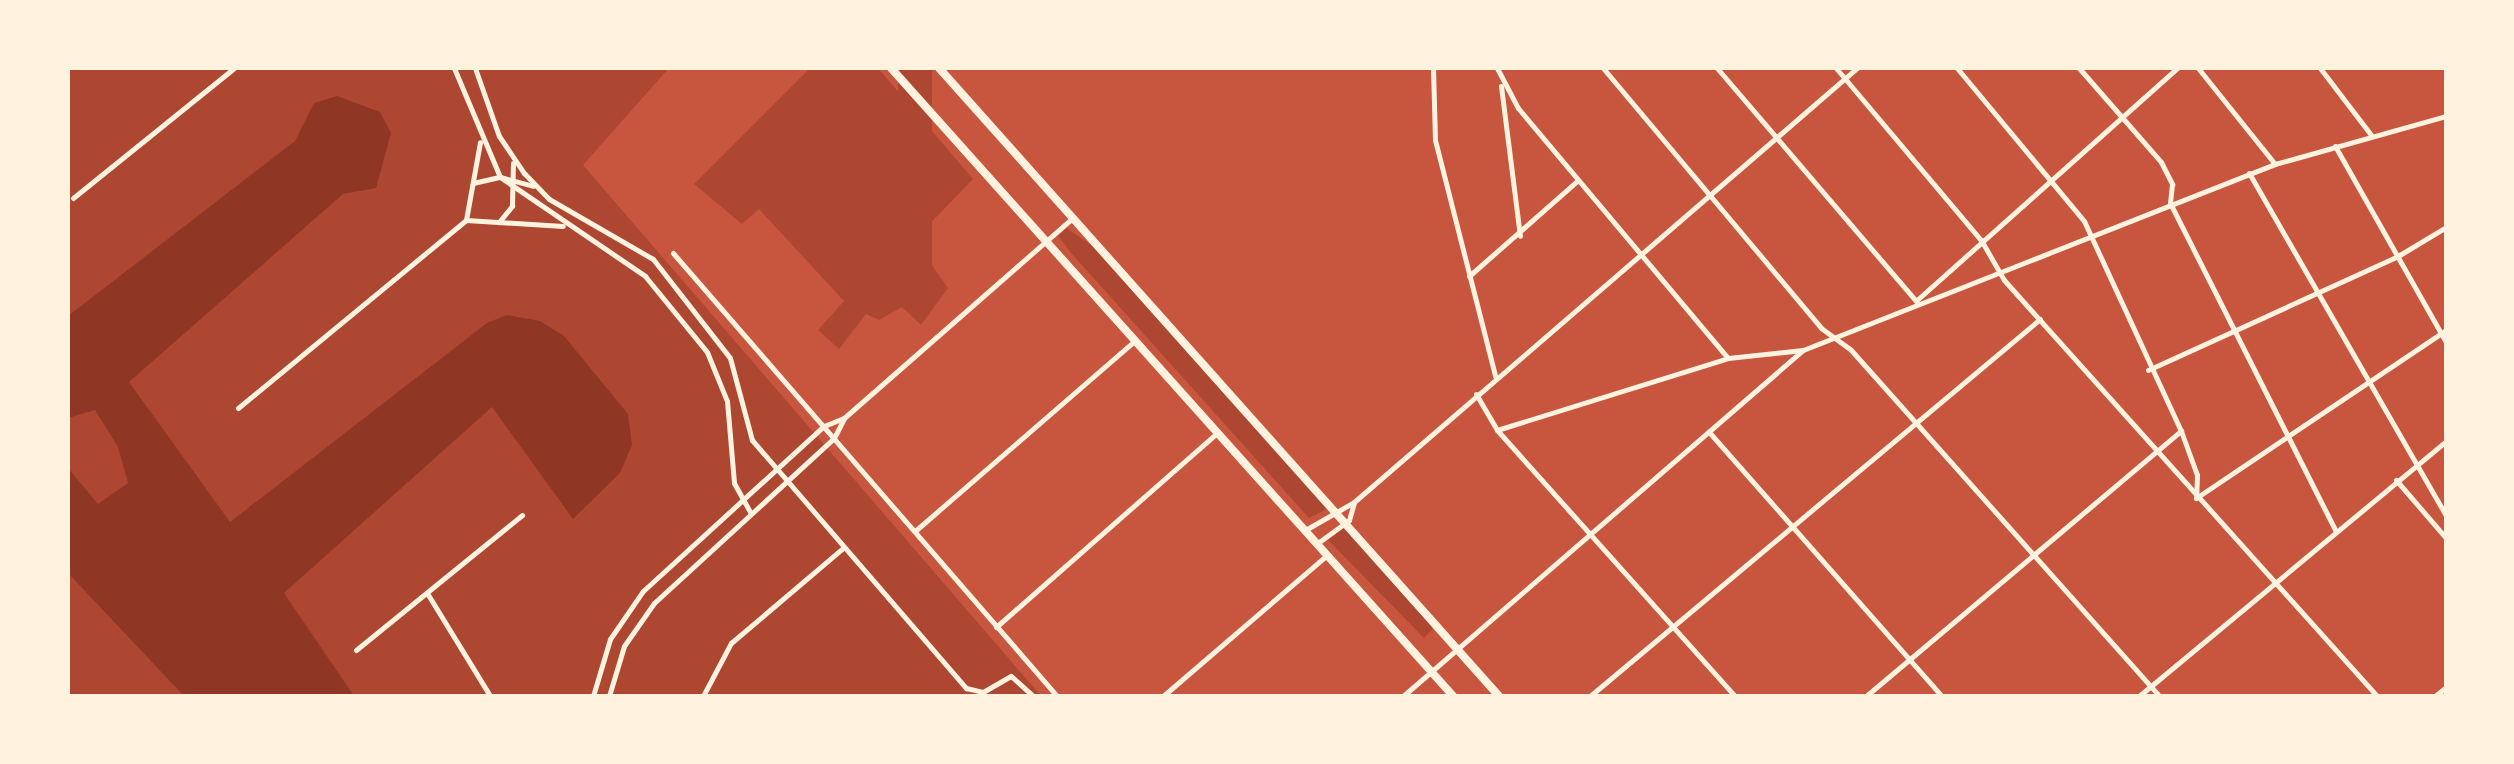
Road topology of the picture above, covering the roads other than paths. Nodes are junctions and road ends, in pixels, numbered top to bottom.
1 (234, 68) edge
2 (454, 68) edge
3 (474, 68) edge
4 (891, 68) edge
5 (939, 68) edge
6 (1433, 68) edge
7 (1497, 68) edge
8 (1603, 68) edge
9 (1717, 68) edge
10 (1836, 68) edge
11 (1857, 68) edge
12 (1957, 68) edge
13 (2079, 68) edge
14 (2177, 68) edge
15 (2198, 68) edge
16 (2320, 68) edge
17 (1846, 78) junction
18 (1501, 83) junction
19 (2122, 116) junction
20 (2446, 116) edge
21 (2372, 135) junction
22 (1779, 136) junction
23 (481, 139) junction
24 (2335, 146) junction
25 (513, 160) junction
26 (2275, 164) junction
27 (2249, 173) junction
28 (500, 177) junction
29 (2054, 178) junction
30 (514, 179) junction
31 (1577, 181) junction
32 (473, 184) junction
33 (535, 187) junction
34 (513, 190) junction
35 (1709, 196) junction
36 (73, 198) dead end
37 (2170, 203) junction
38 (1074, 217) junction
39 (466, 220) junction
40 (497, 223) junction
41 (565, 226) junction
42 (2446, 227) edge
43 (2088, 235) junction
44 (1520, 236) junction
45 (1982, 240) junction
46 (1045, 241) junction
47 (673, 253) dead end
48 (1642, 253) junction
49 (2398, 256) junction
50 (1997, 270) junction
51 (1469, 276) junction
52 (2318, 293) junction
53 (1916, 302) junction
54 (2040, 319) junction
55 (2232, 330) junction
56 (2444, 331) edge
57 (1833, 337) junction
58 (1134, 341) junction
59 (2446, 342) edge
60 (1803, 350) junction
61 (1728, 358) junction
62 (2148, 370) junction
63 (1495, 376) junction
64 (2369, 381) junction
65 (1476, 394) junction
66 (238, 408) dead end
67 (844, 418) junction
68 (1916, 423) junction
69 (824, 426) junction
70 (747, 429) junction
71 (1497, 430) junction
72 (2181, 431) junction
73 (1218, 432) junction
74 (1709, 432) junction
75 (730, 436) junction
76 (2285, 436) junction
77 (834, 438) junction
78 (2446, 440) edge
79 (2155, 453) junction
80 (2416, 463) junction
81 (777, 470) junction
82 (2396, 480) junction
83 (788, 482) junction
84 (2196, 498) junction
85 (742, 500) junction
86 (1354, 502) junction
87 (1337, 507) junction
88 (750, 514) junction
89 (522, 515) dead end
90 (2446, 516) edge
91 (1349, 520) junction
92 (1792, 527) junction
93 (1307, 529) junction
94 (2336, 531) junction
95 (915, 532) junction
96 (1590, 534) junction
97 (2446, 538) edge
98 (1319, 542) junction
99 (843, 548) junction
100 (1328, 554) junction
101 (2034, 556) junction
102 (2274, 583) junction
103 (427, 593) junction
104 (996, 627) junction
105 (1673, 627) junction
106 (1460, 648) junction
107 (356, 650) dead end
108 (1910, 660) junction
109 (1432, 671) junction
110 (2151, 687) junction
111 (2446, 688) edge
112 (490, 696) edge
113 (592, 696) edge
114 (609, 696) edge
115 (703, 696) edge
116 (1034, 696) edge
117 (1057, 696) edge
118 (1164, 696) edge
119 (1403, 696) edge
120 (1453, 696) edge
121 (1500, 696) edge
122 (1590, 696) edge
123 (1736, 696) edge
124 (1866, 696) edge
125 (1942, 696) edge
126 (2139, 696) edge
127 (2159, 696) edge
128 (2377, 696) edge
129 (2434, 696) edge

1 - 36 street
2 - 23 street
3 - 25 street
4 - 46 main road
5 - 38 main road
6 - 51 street
7 - 18 street
8 - 35 street
9 - 22 street
10 - 17 street
11 - 17 street
12 - 29 street
13 - 19 street
14 - 19 street
15 - 26 street
16 - 21 street
17 - 22 street
17 - 45 street
18 - 31 street
18 - 44 street
19 - 29 street
19 - 37 street
20 - 21 street
21 - 24 street
22 - 35 street
22 - 53 street
23 - 28 street
23 - 32 street
24 - 26 street
24 - 49 street
25 - 30 street
25 - 33 street
26 - 27 street
27 - 37 street
27 - 52 street
28 - 30 street
28 - 32 street
28 - 34 street
29 - 43 street
29 - 45 street
30 - 33 street
30 - 34 street
31 - 44 street
31 - 48 street
32 - 39 street
33 - 70 street
34 - 40 street
34 - 41 street
35 - 48 street
35 - 57 street
37 - 43 street
37 - 55 street
38 - 46 street
38 - 87 main road
39 - 40 street
39 - 66 street
40 - 41 street
41 - 75 street
42 - 49 street
43 - 50 street
43 - 62 street
44 - 51 street
45 - 50 street
45 - 53 street
46 - 58 main road
46 - 67 street
47 - 69 street
48 - 61 street
48 - 63 street
49 - 52 street
49 - 56 street
50 - 53 street
50 - 54 street
51 - 63 street
52 - 55 street
52 - 64 street
53 - 57 street
54 - 68 street
54 - 79 street
55 - 62 street
55 - 76 street
56 - 59 street
56 - 64 street
57 - 60 street
57 - 68 street
58 - 73 main road
58 - 95 street
60 - 61 street
60 - 74 street
61 - 71 street
62 - 72 street
63 - 65 street
64 - 76 street
64 - 80 street
65 - 71 street
65 - 86 street
67 - 69 street
67 - 77 street
68 - 92 street
68 - 101 street
69 - 77 street
69 - 81 street
70 - 75 street
70 - 81 street
71 - 96 street
72 - 79 street
72 - 84 street
73 - 93 main road
73 - 104 street
74 - 92 street
74 - 96 street
75 - 85 street
76 - 84 street
76 - 94 street
77 - 83 street
77 - 95 street
78 - 80 street
79 - 84 street
79 - 101 street
80 - 82 street
80 - 90 street
81 - 83 street
81 - 85 street
82 - 94 street
82 - 97 street
83 - 88 street
83 - 99 street
84 - 102 street
85 - 88 street
85 - 113 street
86 - 87 street
86 - 91 street
87 - 91 main road
87 - 93 street
88 - 114 street
89 - 103 street
91 - 98 street
91 - 106 main road
92 - 105 street
92 - 108 street
93 - 98 main road
94 - 102 street
95 - 104 street
96 - 105 street
96 - 106 street
98 - 100 main road
99 - 115 street
99 - 116 street
100 - 109 main road
100 - 118 street
101 - 108 street
101 - 110 street
102 - 110 street
102 - 128 street
103 - 107 street
103 - 112 street
104 - 117 street
105 - 122 street
105 - 123 street
106 - 109 street
106 - 121 main road
108 - 124 street
108 - 125 street
109 - 119 street
109 - 120 main road
110 - 126 street
110 - 127 street
111 - 129 street

